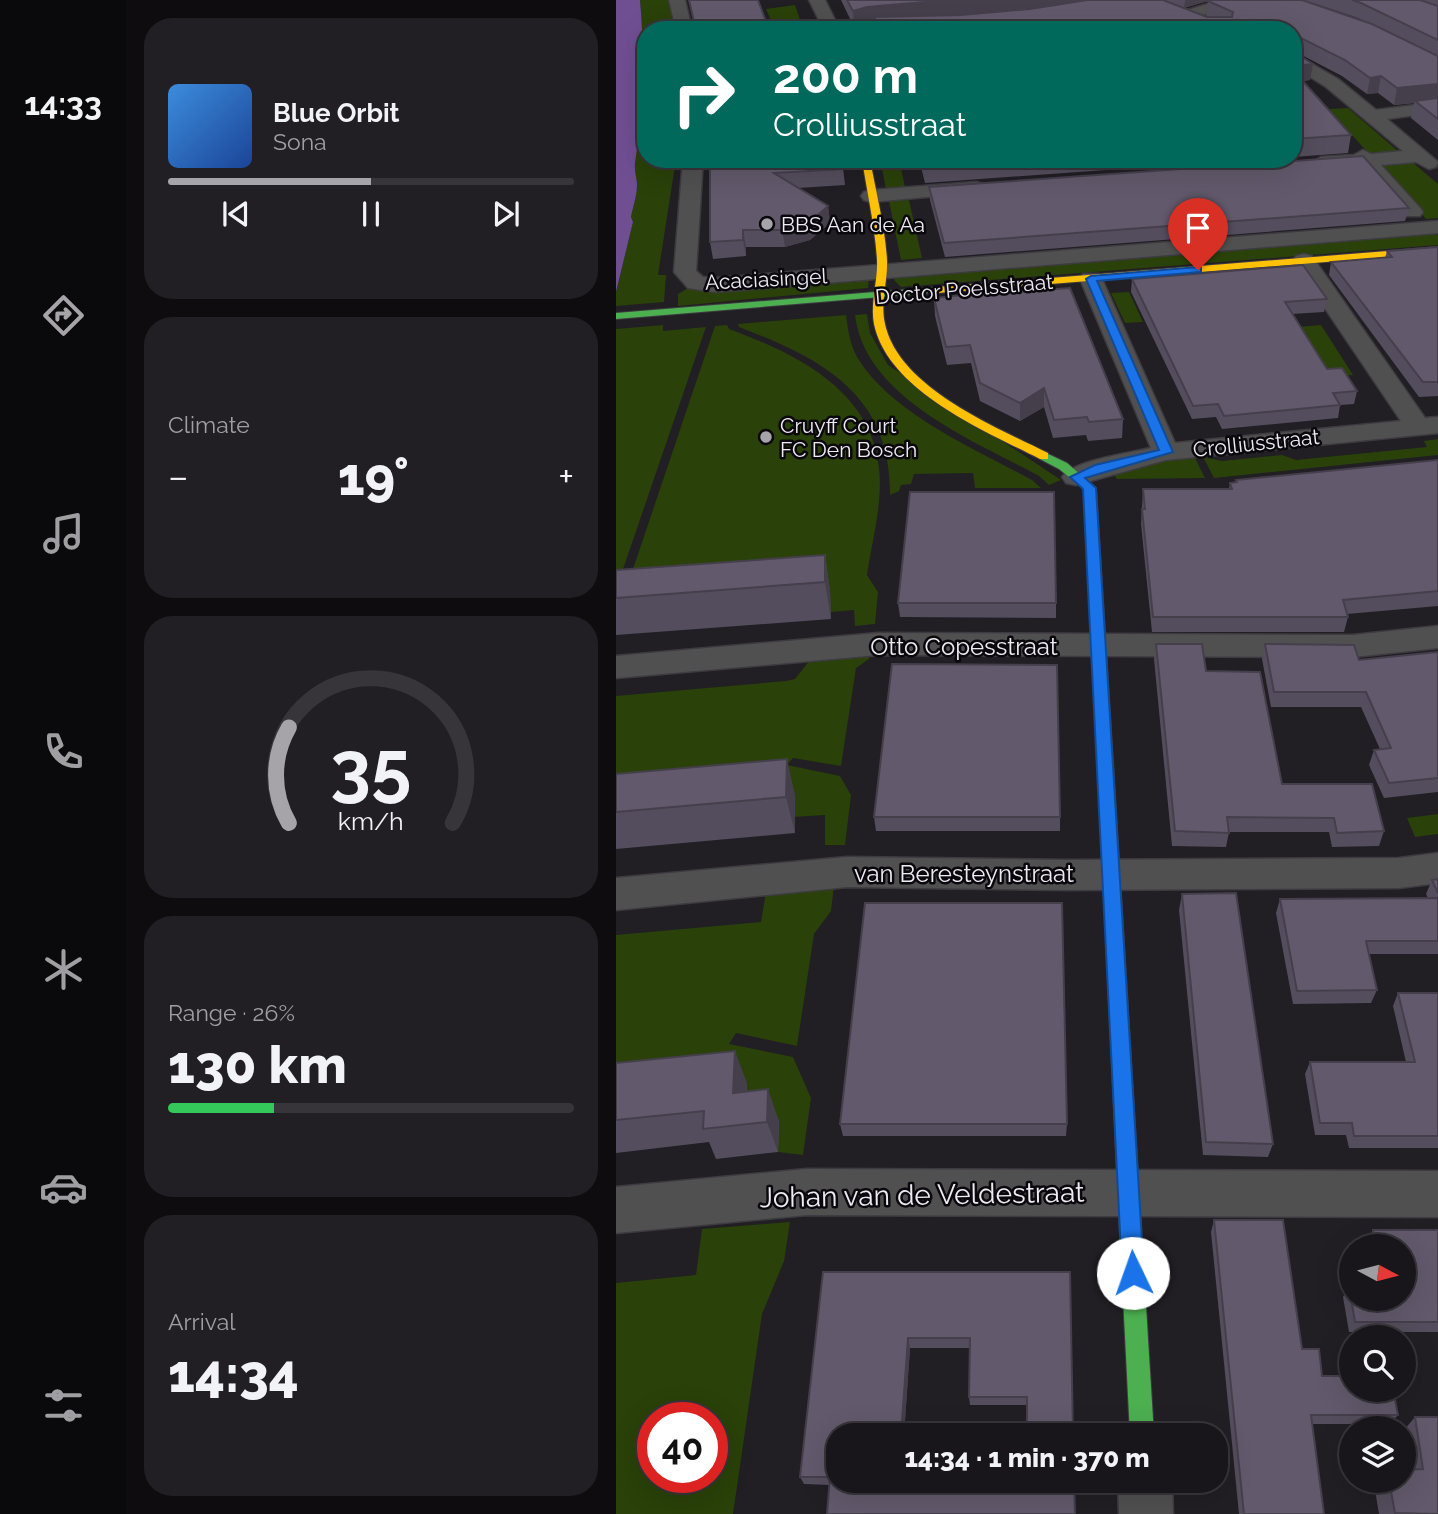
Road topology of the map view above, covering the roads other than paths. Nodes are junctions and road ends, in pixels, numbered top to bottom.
1 (677, 0) edge
2 (817, 0) edge
3 (1236, 0) edge
4 (1183, 19) edge
5 (682, 21) edge
6 (828, 21) edge
7 (1302, 64) edge
8 (1332, 83) junction
9 (1306, 86) edge
10 (1438, 107) edge
11 (1373, 116) junction
12 (1349, 139) edge
13 (1366, 160) junction
14 (1432, 163) edge
15 (1302, 165) edge
16 (692, 168) edge
17 (867, 168) edge
18 (990, 178) edge
19 (871, 196) junction
20 (1413, 212) dead end
21 (1438, 227) edge
22 (1438, 250) edge
23 (1304, 261) junction
24 (882, 271) junction
25 (1091, 279) junction
26 (877, 296) junction
27 (616, 316) edge
28 (1428, 426) edge
29 (1166, 452) junction
30 (1070, 471) junction
31 (1438, 637) edge
32 (1098, 646) junction
33 (616, 667) edge
34 (1438, 868) edge
35 (1111, 874) junction
36 (616, 894) edge
37 (1128, 1192) junction
38 (1438, 1194) edge
39 (616, 1210) edge
40 (1141, 1423) edge
41 (1145, 1493) edge
42 (1146, 1514) edge

1 - 5 street
2 - 6 street
3 - 4 street
7 - 8 street
8 - 9 street
8 - 11 street
10 - 11 street
11 - 14 street
12 - 13 street
13 - 14 street
13 - 15 street
13 - 20 street
16 - 24 street, Acaciasingel
17 - 19 street
18 - 19 street
19 - 24 street
21 - 24 street, Doctor Poelsstraat
22 - 23 street, Doctor Poelsstraat
23 - 25 street, Doctor Poelsstraat
23 - 28 street
24 - 26 street
25 - 26 street, Doctor Poelsstraat
25 - 29 street
26 - 27 street, Doctor Poelsstraat
26 - 30 street
28 - 29 street, Crolliusstraat
29 - 30 street, Crolliusstraat
30 - 32 street
31 - 32 street, Otto Copesstraat
32 - 33 street, Otto Copesstraat
32 - 35 street
34 - 35 street, van Beresteynstraat
35 - 36 street, van Beresteynstraat
35 - 37 street
37 - 38 street, Johan van de Veldestraat
37 - 39 street, Johan van de Veldestraat
37 - 40 street
41 - 42 street

